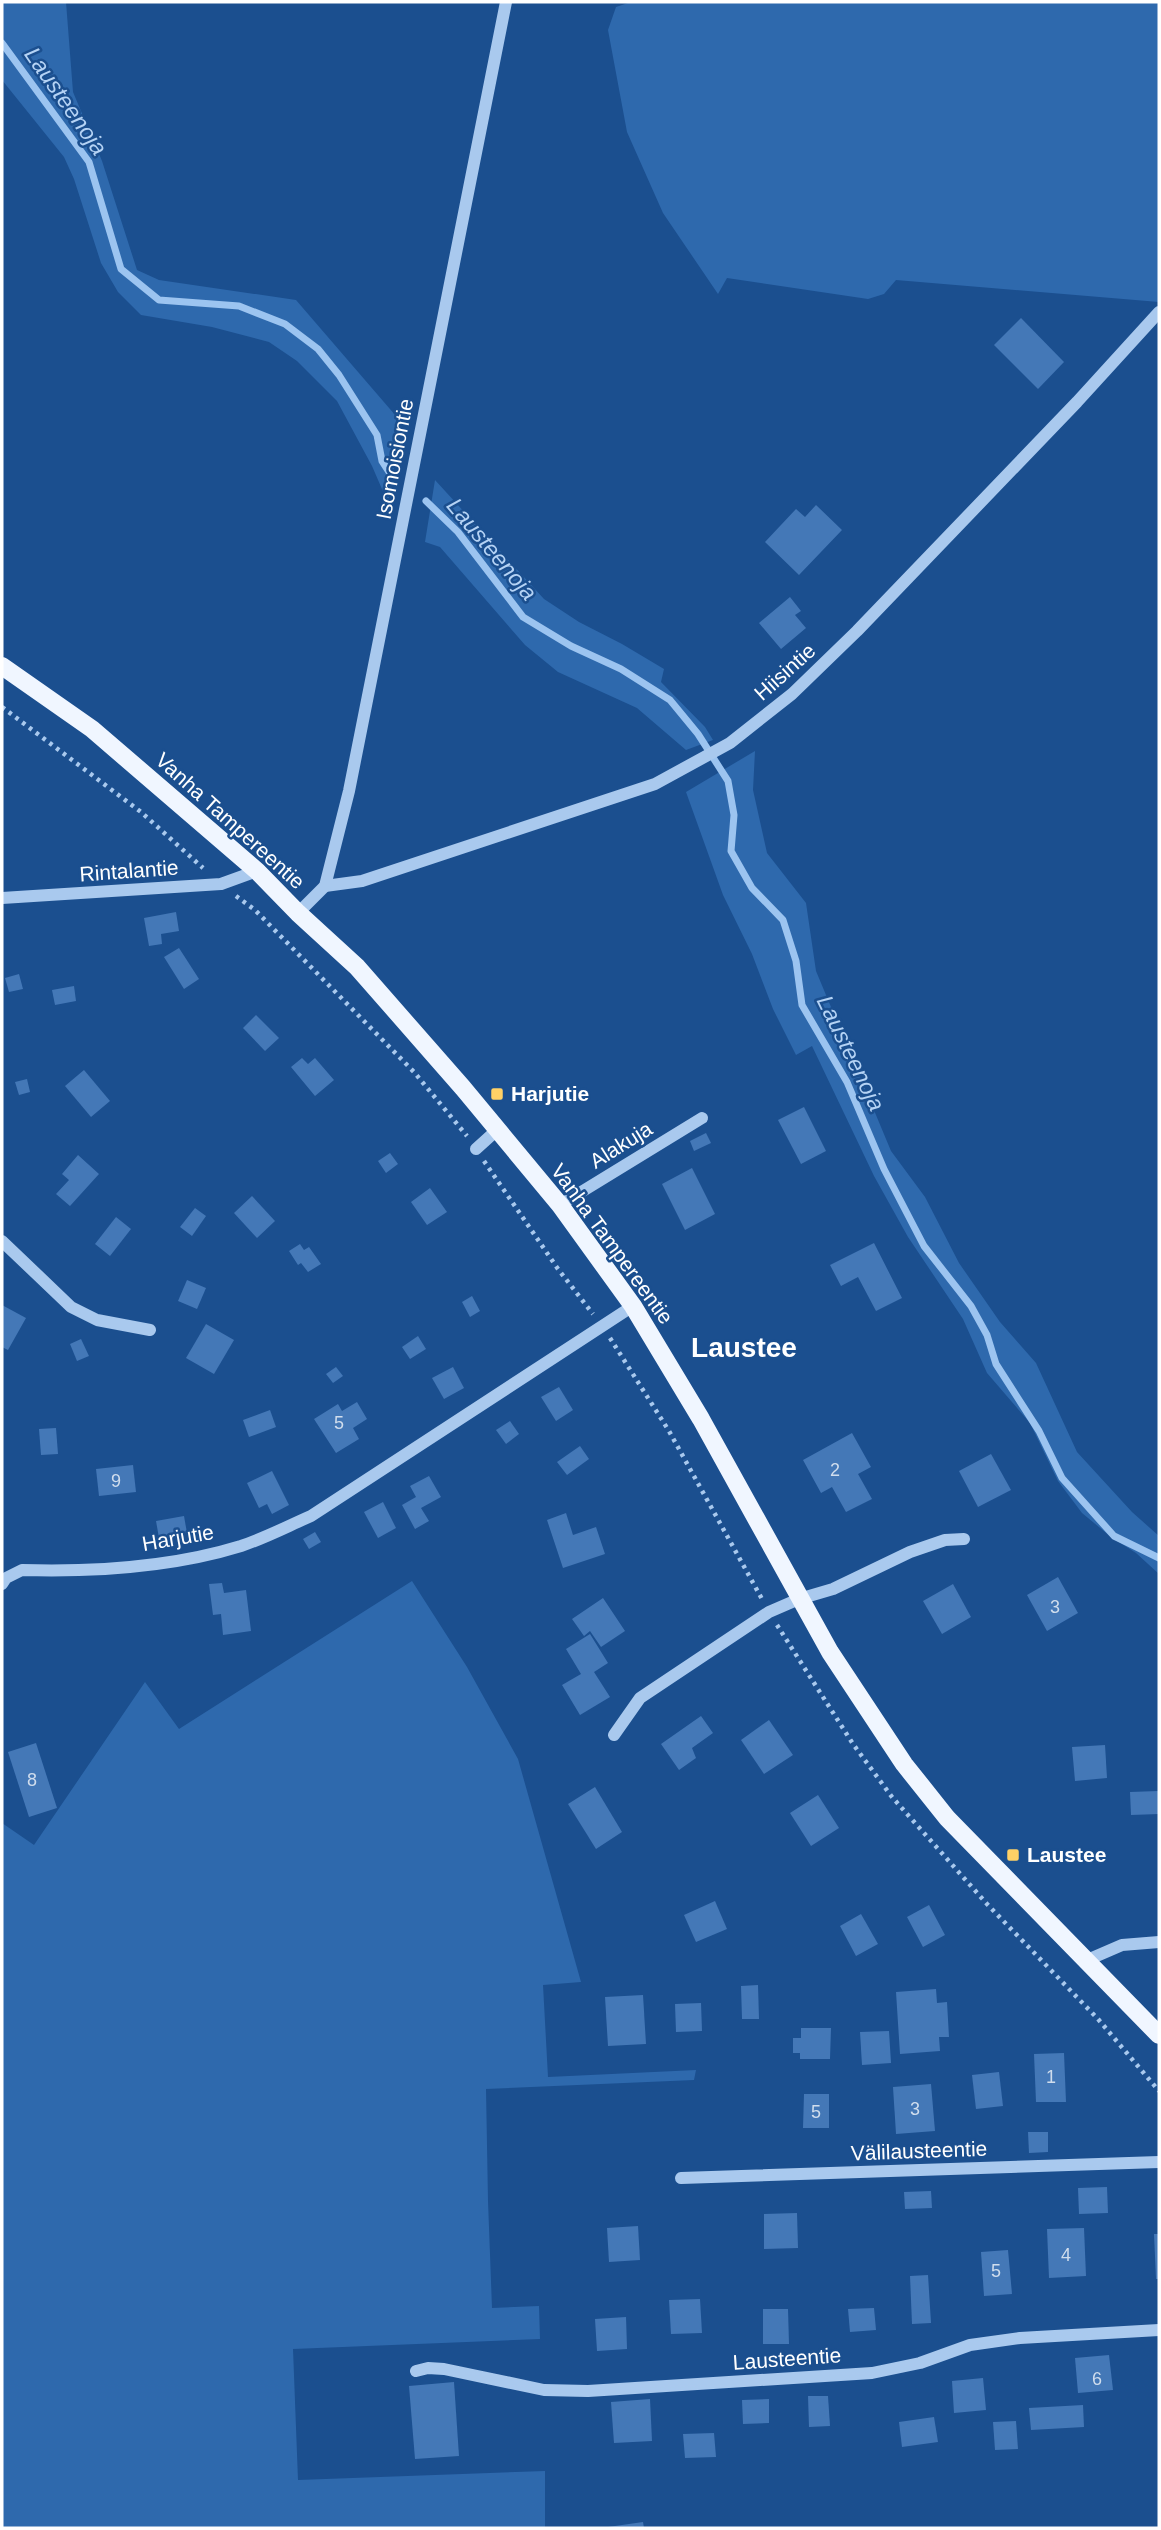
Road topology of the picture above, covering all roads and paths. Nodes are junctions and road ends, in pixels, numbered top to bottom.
1 (506, 2) edge
2 (1159, 312) edge
3 (2, 666) edge
4 (2, 707) edge
5 (257, 871) junction
6 (220, 884) junction
7 (325, 886) junction
8 (2, 898) edge
9 (298, 913) junction
10 (702, 1118) dead end
11 (497, 1130) junction
12 (476, 1149) junction
13 (560, 1205) junction
14 (2, 1241) edge
15 (632, 1306) junction
16 (603, 1327) junction
17 (150, 1330) dead end
18 (964, 1539) dead end
19 (2, 1584) edge
20 (799, 1599) junction
21 (769, 1612) junction
22 (614, 1735) dead end
23 (1159, 1942) edge
24 (1084, 1961) junction
25 (1159, 2035) edge
26 (1159, 2091) edge
27 (1159, 2162) edge
28 (681, 2178) dead end
29 (1159, 2330) edge
30 (415, 2371) dead end

1 - 7 street, Isomoisiontie
2 - 7 street, Hiisintie
3 - 5 main road, Vanha Tampereentie
4 - 6 path
5 - 6 street, Rintalantie
5 - 9 main road, Vanha Tampereentie
6 - 8 street, Rintalantie
6 - 12 path
7 - 9 street
9 - 11 main road, Vanha Tampereentie
10 - 13 street, Alakuja
11 - 12 street
11 - 13 main road, Vanha Tampereentie
12 - 16 path
13 - 15 main road, Vanha Tampereentie
14 - 17 street
15 - 16 street, Harjutie
15 - 20 main road, Vanha Tampereentie
16 - 19 street, Harjutie
16 - 21 path
18 - 20 street
20 - 21 street
20 - 24 main road, Vanha Tampereentie
21 - 22 street
21 - 26 path
23 - 24 street
24 - 25 main road, Vanha Tampereentie
27 - 28 street, Välilausteentie
29 - 30 street, Lausteentie

